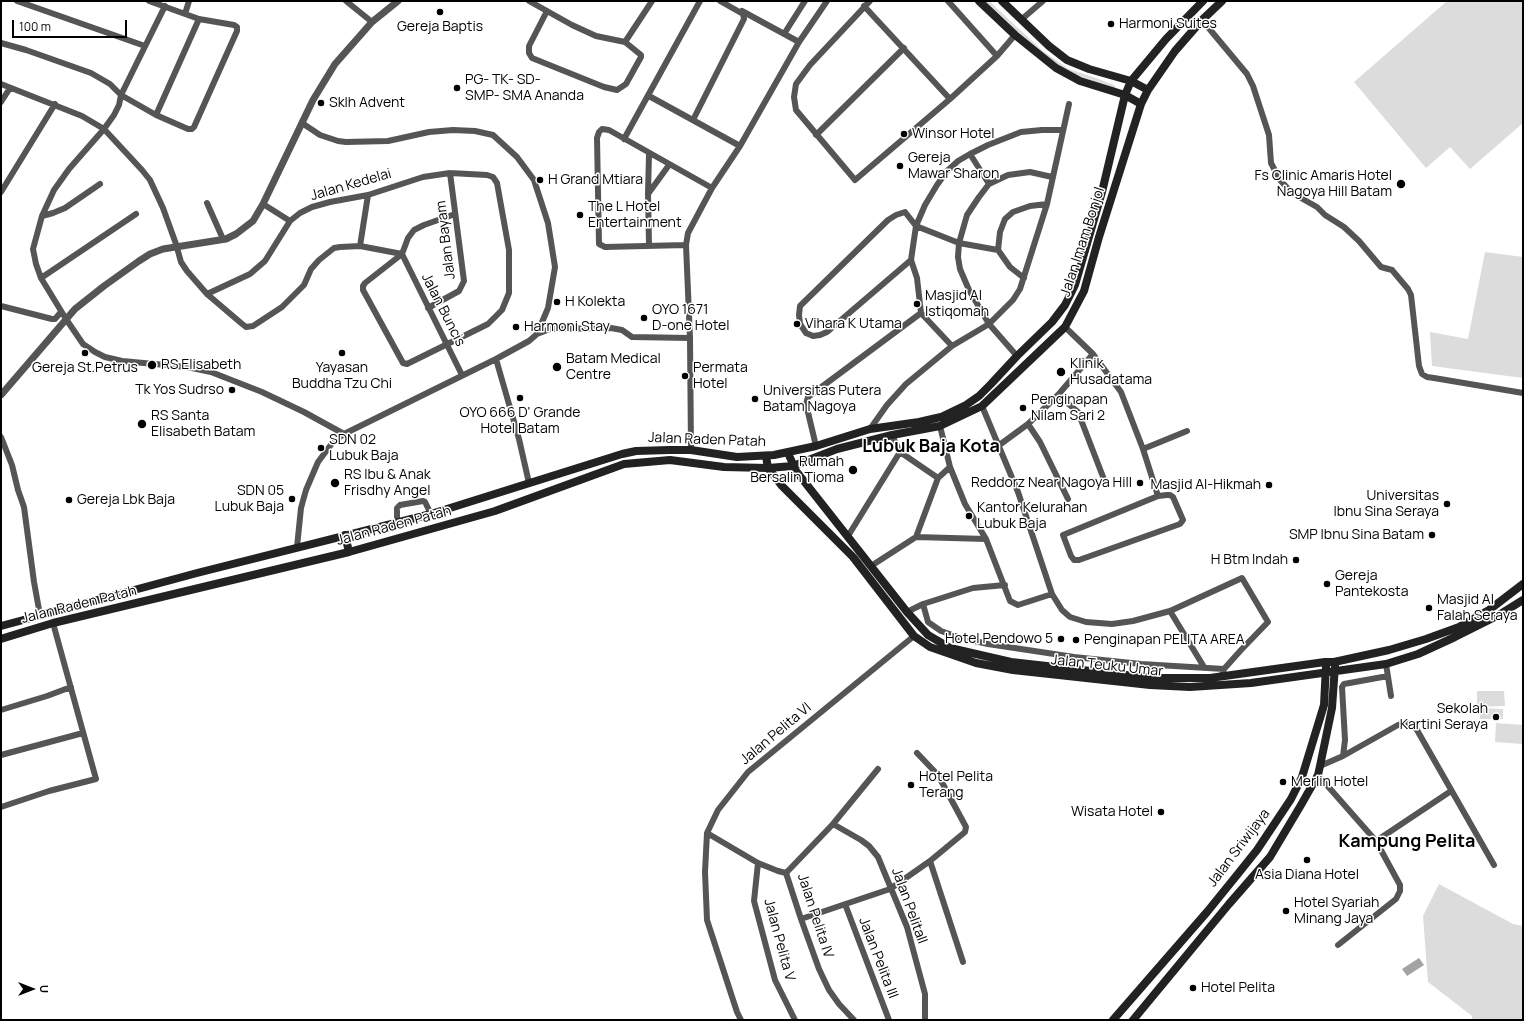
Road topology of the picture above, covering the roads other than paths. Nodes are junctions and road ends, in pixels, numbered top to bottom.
1 (17, 1) edge
2 (149, 1) edge
3 (189, 1) edge
4 (346, 1) edge
5 (398, 1) edge
6 (529, 1) edge
7 (652, 1) edge
8 (700, 1) edge
9 (720, 1) edge
10 (727, 1) edge
11 (805, 1) edge
12 (827, 1) edge
13 (870, 1) edge
14 (979, 1) edge
15 (1002, 1) edge
16 (1043, 1) edge
17 (1203, 1) edge
18 (1222, 1) edge
19 (952, 3) edge
20 (165, 6) junction
21 (864, 6) junction
22 (547, 12) junction
23 (185, 14) junction
24 (199, 19) junction
25 (1022, 19) junction
26 (1202, 20) junction
27 (372, 22) junction
28 (784, 34) junction
29 (1015, 35) junction
30 (625, 42) junction
31 (799, 42) junction
32 (1, 43) edge
33 (145, 46) junction
34 (904, 48) junction
35 (997, 56) junction
36 (1131, 81) junction
37 (1, 84) edge
38 (10, 88) junction
39 (1148, 90) junction
40 (121, 95) junction
41 (1125, 95) junction
42 (649, 96) junction
43 (950, 99) junction
44 (1, 102) edge
45 (55, 104) junction
46 (1069, 104) dead end
47 (1140, 104) junction
48 (156, 115) junction
49 (693, 120) junction
50 (302, 123) junction
51 (104, 129) junction
52 (1062, 130) junction
53 (816, 135) junction
54 (624, 139) junction
55 (740, 146) junction
56 (649, 154) junction
57 (970, 154) junction
58 (669, 165) junction
59 (450, 174) junction
60 (1052, 177) junction
61 (100, 184) dead end
62 (989, 184) junction
63 (712, 188) junction
64 (1, 191) edge
65 (648, 194) junction
66 (368, 195) junction
67 (208, 203) dead end
68 (264, 204) junction
69 (1047, 204) junction
70 (136, 214) dead end
71 (455, 214) junction
72 (42, 216) junction
73 (290, 220) junction
74 (916, 226) junction
75 (223, 239) junction
76 (959, 243) junction
77 (176, 246) junction
78 (360, 246) junction
79 (649, 246) junction
80 (686, 246) junction
81 (998, 250) junction
82 (402, 254) junction
83 (911, 260) junction
84 (41, 278) junction
85 (1024, 278) junction
86 (207, 294) junction
87 (1, 306) edge
88 (428, 308) junction
89 (61, 312) junction
90 (921, 313) junction
91 (66, 319) junction
92 (989, 324) junction
93 (1065, 327) junction
94 (537, 334) junction
95 (690, 338) junction
96 (446, 345) junction
97 (952, 346) junction
98 (1093, 354) junction
99 (1017, 356) junction
100 (496, 359) junction
101 (462, 376) junction
102 (1523, 393) edge
103 (1, 394) edge
104 (1058, 395) junction
105 (982, 406) junction
106 (1028, 424) junction
107 (940, 426) junction
108 (870, 428) junction
109 (1187, 431) dead end
110 (344, 434) junction
111 (892, 435) junction
112 (1, 437) edge
113 (816, 446) junction
114 (998, 446) junction
115 (1143, 449) junction
116 (691, 450) junction
117 (900, 452) junction
118 (788, 453) junction
119 (766, 456) junction
120 (793, 466) junction
121 (768, 468) junction
122 (950, 468) junction
123 (938, 478) junction
124 (1105, 482) dead end
125 (529, 483) junction
126 (1158, 496) junction
127 (1068, 499) dead end
128 (431, 514) junction
129 (397, 522) junction
130 (345, 535) junction
131 (848, 536) junction
132 (916, 537) junction
133 (986, 539) junction
134 (297, 547) junction
135 (349, 552) junction
136 (871, 566) junction
137 (1005, 584) junction
138 (1523, 584) edge
139 (1052, 594) junction
140 (1523, 600) edge
141 (923, 604) junction
142 (1170, 611) junction
143 (907, 612) junction
144 (40, 614) junction
145 (53, 623) junction
146 (1, 626) edge
147 (914, 636) junction
148 (1, 639) edge
149 (1325, 662) junction
150 (1334, 662) junction
151 (1386, 664) junction
152 (1204, 667) junction
153 (1326, 671) junction
154 (1335, 671) junction
155 (1223, 672) junction
156 (1388, 676) junction
157 (71, 687) junction
158 (1391, 696) dead end
159 (1, 710) edge
160 (83, 733) junction
161 (917, 753) dead end
162 (1, 755) edge
163 (1343, 756) junction
164 (1320, 766) junction
165 (878, 770) dead end
166 (1318, 775) junction
167 (1451, 791) junction
168 (1, 807) edge
169 (832, 824) junction
170 (707, 833) junction
171 (1376, 841) junction
172 (930, 862) junction
173 (758, 863) junction
174 (1494, 865) dead end
175 (786, 873) junction
176 (1237, 874) junction
177 (1247, 883) junction
178 (890, 889) junction
179 (845, 904) junction
180 (801, 919) junction
181 (1338, 945) dead end
182 (963, 962) dead end
183 (1124, 1007) junction
184 (1134, 1018) edge
185 (741, 1020) edge
186 (795, 1020) edge
187 (854, 1020) edge
188 (889, 1020) edge
189 (925, 1020) edge
190 (1113, 1020) edge

1 - 33 street
2 - 20 street
3 - 23 street
4 - 27 street
5 - 27 street
6 - 22 street
7 - 30 street
8 - 42 street
9 - 49 street
10 - 28 street
11 - 28 street
12 - 31 street
13 - 21 street
14 - 29 main road
15 - 25 main road
16 - 25 street
17 - 36 main road, Jalan Imam Bonjol
18 - 26 main road, Jalan Imam Bonjol
19 - 35 street
20 - 23 street
20 - 33 street
21 - 34 street
21 - 53 street
22 - 30 street
22 - 30 street
23 - 24 street
24 - 48 street
24 - 48 street
25 - 36 main road
26 - 39 main road, Jalan Imam Bonjol
26 - 102 street
27 - 50 street
28 - 31 street
29 - 35 street
29 - 41 main road
31 - 55 street
32 - 40 street
33 - 40 street
34 - 43 street
34 - 53 street
35 - 43 street
36 - 39 main road
36 - 41 main road, Jalan Imam Bonjol
37 - 38 street
38 - 44 street
38 - 45 street
39 - 47 main road, Jalan Imam Bonjol
40 - 48 street
40 - 51 street
41 - 47 main road
41 - 99 main road, Jalan Imam Bonjol
42 - 49 street
42 - 54 street
43 - 53 street
45 - 51 street
45 - 64 street
46 - 52 street
47 - 93 main road, Jalan Imam Bonjol
49 - 55 street
50 - 68 street
50 - 94 street
51 - 72 street
51 - 77 street
52 - 57 street
52 - 60 street
54 - 56 street
54 - 79 street
55 - 63 street
56 - 58 street
56 - 65 street
57 - 62 street
57 - 74 street
58 - 63 street
58 - 65 street
59 - 66 street, Jalan Kedelai
59 - 71 street, Jalan Bayam
59 - 96 street, Jalan Kedelai
60 - 62 street
60 - 69 street
61 - 72 street
62 - 76 street
63 - 80 street
65 - 79 street
66 - 73 street, Jalan Kedelai
66 - 78 street
67 - 75 street
68 - 73 street
68 - 75 street
69 - 81 street
69 - 85 street
70 - 84 street
71 - 82 street
71 - 88 street, Jalan Bayam
72 - 84 street
73 - 86 street, Jalan Kedelai
74 - 76 street
74 - 83 street
74 - 83 street
75 - 77 street
76 - 81 street
76 - 92 street
77 - 86 street
77 - 91 street
78 - 82 street
78 - 86 street
79 - 80 street
80 - 95 street
81 - 85 street
82 - 88 street, Jalan Buncis
82 - 96 street
83 - 90 street
84 - 89 street
85 - 92 street
87 - 89 street
88 - 96 street, Jalan Buncis
89 - 91 street
90 - 97 street
90 - 113 street
91 - 103 street
91 - 110 street
92 - 97 street
92 - 99 street
93 - 98 street
93 - 105 main road, Jalan Imam Bonjol
94 - 95 street
94 - 100 street
95 - 116 street
96 - 101 street, Jalan Buncis
97 - 108 street
98 - 104 street
98 - 115 street
99 - 108 main road, Jalan Imam Bonjol
100 - 101 street
100 - 125 street
101 - 110 street
104 - 106 street
104 - 124 street
105 - 107 main road, Jalan Imam Bonjol
105 - 114 street
106 - 114 street
106 - 127 street
107 - 111 main road, Jalan Imam Bonjol
107 - 122 street
108 - 113 main road, Jalan Imam Bonjol
109 - 115 street
110 - 134 street
111 - 117 street
111 - 120 main road, Jalan Imam Bonjol
112 - 144 street
113 - 118 main road, Jalan Imam Bonjol
114 - 139 street
115 - 126 street
116 - 119 main road, Jalan Raden Patah
116 - 125 main road, Jalan Raden Patah
117 - 123 street
117 - 131 street
118 - 119 main road, Jalan Raden Patah
118 - 120 main road, Jalan Teuku Umar
119 - 121 main road, Jalan Teuku Umar
120 - 121 main road, Jalan Raden Patah
120 - 131 main road, Jalan Teuku Umar
121 - 135 main road, Jalan Raden Patah
121 - 147 main road, Jalan Teuku Umar
122 - 123 street
122 - 133 street
123 - 132 street
125 - 128 main road, Jalan Raden Patah
126 - 126 street
128 - 129 main road, Jalan Raden Patah
128 - 129 street
129 - 130 main road, Jalan Raden Patah
130 - 134 main road, Jalan Raden Patah
130 - 135 main road
131 - 136 main road, Jalan Teuku Umar
132 - 133 street
132 - 136 street
133 - 137 street
134 - 144 main road, Jalan Raden Patah
135 - 145 main road, Jalan Raden Patah
136 - 143 main road, Jalan Teuku Umar
137 - 139 street
137 - 141 street
138 - 150 main road, Jalan Teuku Umar
139 - 142 street
140 - 151 main road, Jalan Teuku Umar
141 - 143 street
141 - 152 street
142 - 152 street
142 - 155 street
143 - 155 main road, Jalan Teuku Umar
144 - 146 main road, Jalan Raden Patah
145 - 148 main road, Jalan Raden Patah
145 - 157 street
147 - 153 main road, Jalan Teuku Umar
147 - 170 street, Jalan Pelita VI
149 - 150 main road, Jalan Teuku Umar
149 - 153 main road, Jalan Sriwijaya
149 - 155 main road, Jalan Teuku Umar
150 - 154 main road, Jalan Sriwijaya
151 - 154 main road, Jalan Teuku Umar
151 - 156 street
152 - 155 street
153 - 154 main road, Jalan Teuku Umar
153 - 176 main road, Jalan Sriwijaya
154 - 164 main road, Jalan Sriwijaya
156 - 158 street
156 - 163 street
157 - 159 street
157 - 160 street
160 - 162 street
160 - 168 street
161 - 172 street
163 - 164 street
163 - 167 street
164 - 166 main road, Jalan Sriwijaya
165 - 169 street, Jalan Pelita IV
166 - 171 street
166 - 177 main road, Jalan Sriwijaya
167 - 171 street
167 - 174 street
169 - 175 street, Jalan Pelita IV
169 - 178 street, Jalan PelitaII
170 - 173 street
170 - 185 street, Jalan Pelita VI
171 - 181 street
172 - 178 street
172 - 182 street
173 - 175 street
173 - 186 street, Jalan Pelita V
175 - 180 street, Jalan Pelita IV
176 - 177 main road
176 - 183 main road, Jalan Sriwijaya
177 - 184 main road, Jalan Sriwijaya
178 - 179 street
178 - 189 street, Jalan PelitaII
179 - 180 street
179 - 188 street, Jalan Pelita III
180 - 187 street, Jalan Pelita IV
183 - 184 main road
183 - 190 main road, Jalan Sriwijaya

